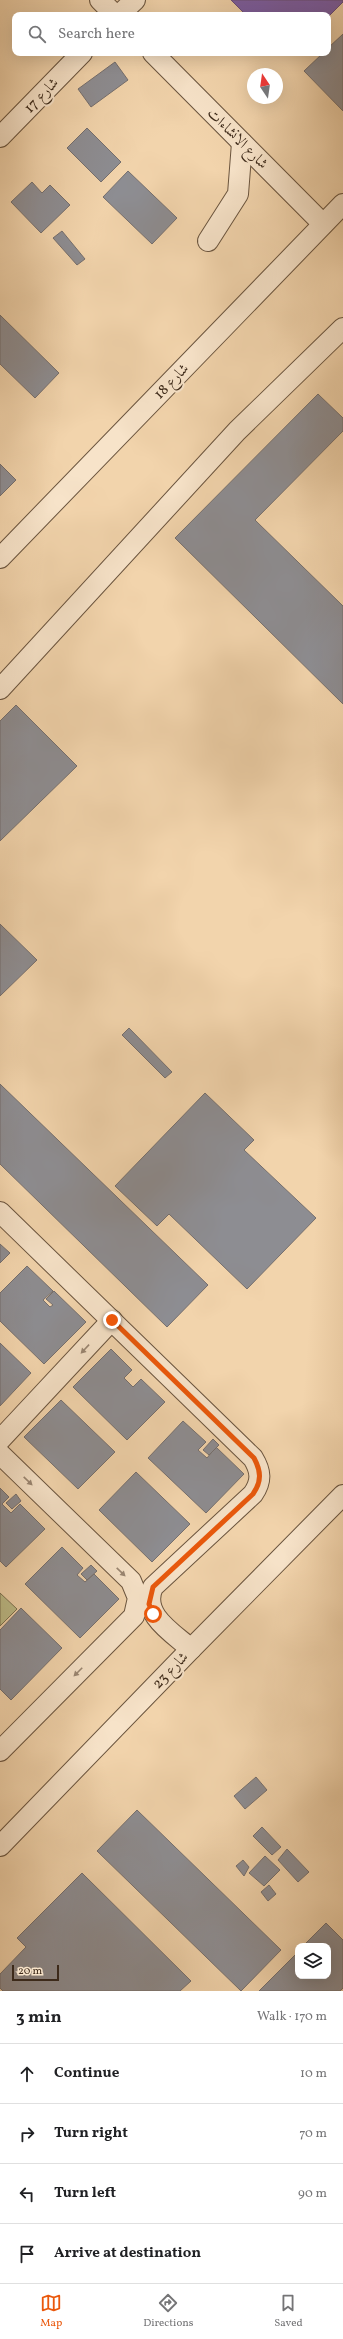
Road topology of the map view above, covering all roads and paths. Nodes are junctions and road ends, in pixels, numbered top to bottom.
1 (100, 0) edge
2 (135, 0) edge
3 (112, 12) edge
4 (122, 12) edge
5 (79, 56) edge
6 (156, 56) edge
7 (0, 137) edge
8 (242, 143) junction
9 (343, 204) edge
10 (323, 224) junction
11 (208, 241) dead end
12 (343, 328) edge
13 (0, 558) edge
14 (0, 690) edge
15 (0, 1212) edge
16 (112, 1320) junction
17 (0, 1440) edge
18 (0, 1454) edge
19 (343, 1495) edge
20 (191, 1649) junction
21 (0, 1751) edge
22 (0, 1846) edge

1 - 3 street
2 - 4 street
5 - 7 street, شارع 17
6 - 8 street, شارع الانشاءات
8 - 10 street, شارع الانشاءات
8 - 11 street
9 - 10 street, شارع 18
10 - 13 street, شارع 18
12 - 14 street
15 - 16 street
16 -> 17 street
16 - 20 street
18 -> 21 street
19 - 20 street, شارع 23
20 - 22 street, شارع 23

